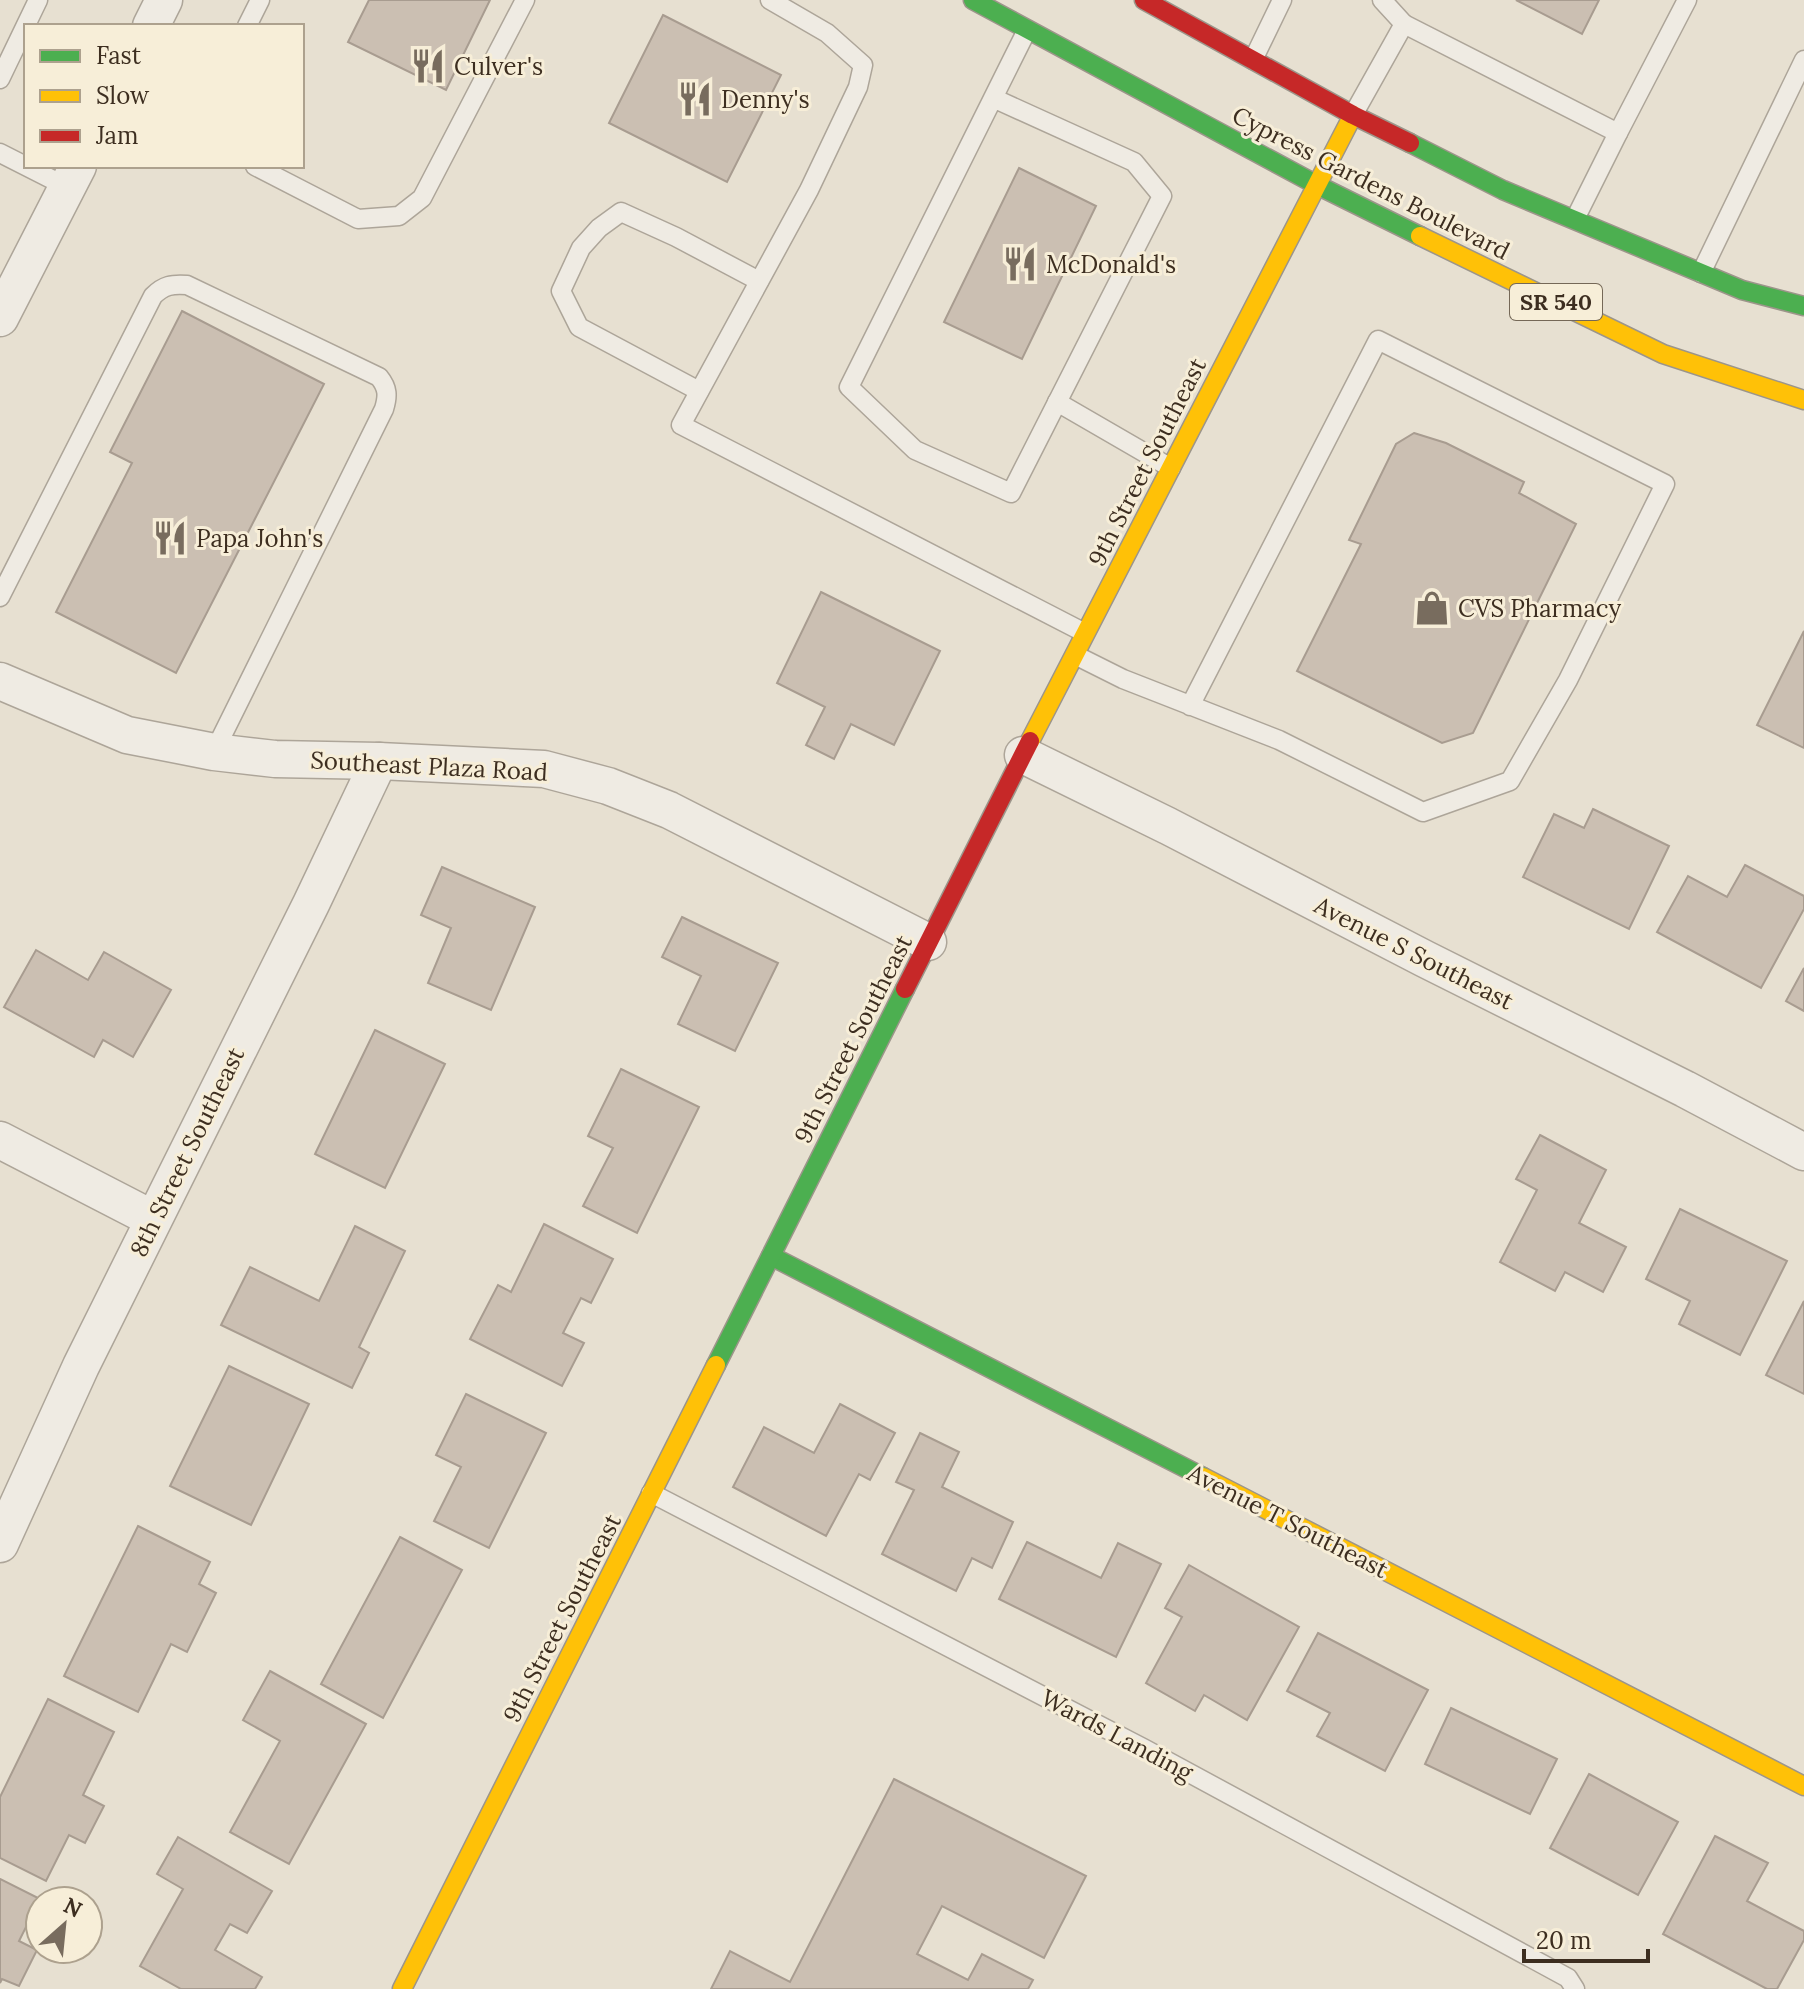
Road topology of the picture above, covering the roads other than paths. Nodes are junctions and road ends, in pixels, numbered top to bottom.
1 (38, 0) edge
2 (164, 0) edge
3 (260, 0) edge
4 (525, 0) edge
5 (770, 0) edge
6 (973, 0) edge
7 (1144, 0) edge
8 (1282, 0) edge
9 (1382, 0) edge
10 (1687, 0) edge
11 (26, 24) edge
12 (152, 24) edge
13 (248, 24) edge
14 (1404, 24) junction
15 (24, 29) edge
16 (1027, 30) junction
17 (1253, 60) junction
18 (1804, 60) edge
19 (0, 79) edge
20 (993, 98) junction
21 (1353, 115) junction
22 (1618, 133) junction
23 (0, 153) edge
24 (24, 161) edge
25 (48, 168) edge
26 (259, 168) edge
27 (73, 176) edge
28 (1317, 185) junction
29 (1574, 220) junction
30 (1701, 273) junction
31 (759, 281) junction
32 (1804, 306) edge
33 (0, 318) edge
34 (699, 391) junction
35 (1804, 400) edge
36 (1057, 402) junction
37 (1171, 468) junction
38 (0, 597) edge
39 (1085, 633) junction
40 (1075, 655) junction
41 (0, 681) edge
42 (1190, 706) junction
43 (214, 752) junction
44 (1023, 755) junction
45 (379, 761) junction
46 (928, 942) junction
47 (0, 1140) edge
48 (1804, 1152) edge
49 (153, 1219) junction
50 (771, 1256) junction
51 (651, 1493) junction
52 (0, 1544) edge
53 (1804, 1786) edge
54 (402, 1989) edge
55 (1575, 1989) edge

1 - 11 lane
2 - 12 street
3 - 13 lane
4 - 26 lane
5 - 31 lane
6 - 16 street, Cypress Gardens Boulevard / SR 540
7 - 17 street
8 - 17 lane
9 - 14 lane
10 - 22 lane
14 - 21 lane
14 - 22 lane
15 - 19 lane
16 - 20 lane
16 - 28 street, Cypress Gardens Boulevard / SR 540
17 - 21 street
18 - 30 lane
20 - 36 lane
20 - 36 lane
21 - 28 street, 9th Street Southeast
21 - 29 street
22 - 29 lane
23 - 24 lane
25 - 27 lane
27 - 33 street
28 - 35 street, Cypress Gardens Boulevard / SR 540
28 - 37 street, 9th Street Southeast
29 - 30 street
30 - 32 street
31 - 34 lane
31 - 34 lane
34 - 39 lane
36 - 37 lane
37 - 39 street, 9th Street Southeast
38 - 43 lane
39 - 40 street, 9th Street Southeast
40 - 42 lane
40 - 44 street, 9th Street Southeast
41 - 43 street, Southeast Plaza Road
42 - 42 lane
43 - 45 street, Southeast Plaza Road
44 - 46 street, 9th Street Southeast
44 - 48 street, Avenue S Southeast
45 - 46 street, Southeast Plaza Road
45 - 49 street, 8th Street Southeast
46 - 50 street, 9th Street Southeast
47 - 49 street
49 - 52 street, 8th Street Southeast
50 - 51 street, 9th Street Southeast
50 - 53 street, Avenue T Southeast
51 - 54 street, 9th Street Southeast
51 - 55 lane, Wards Landing

